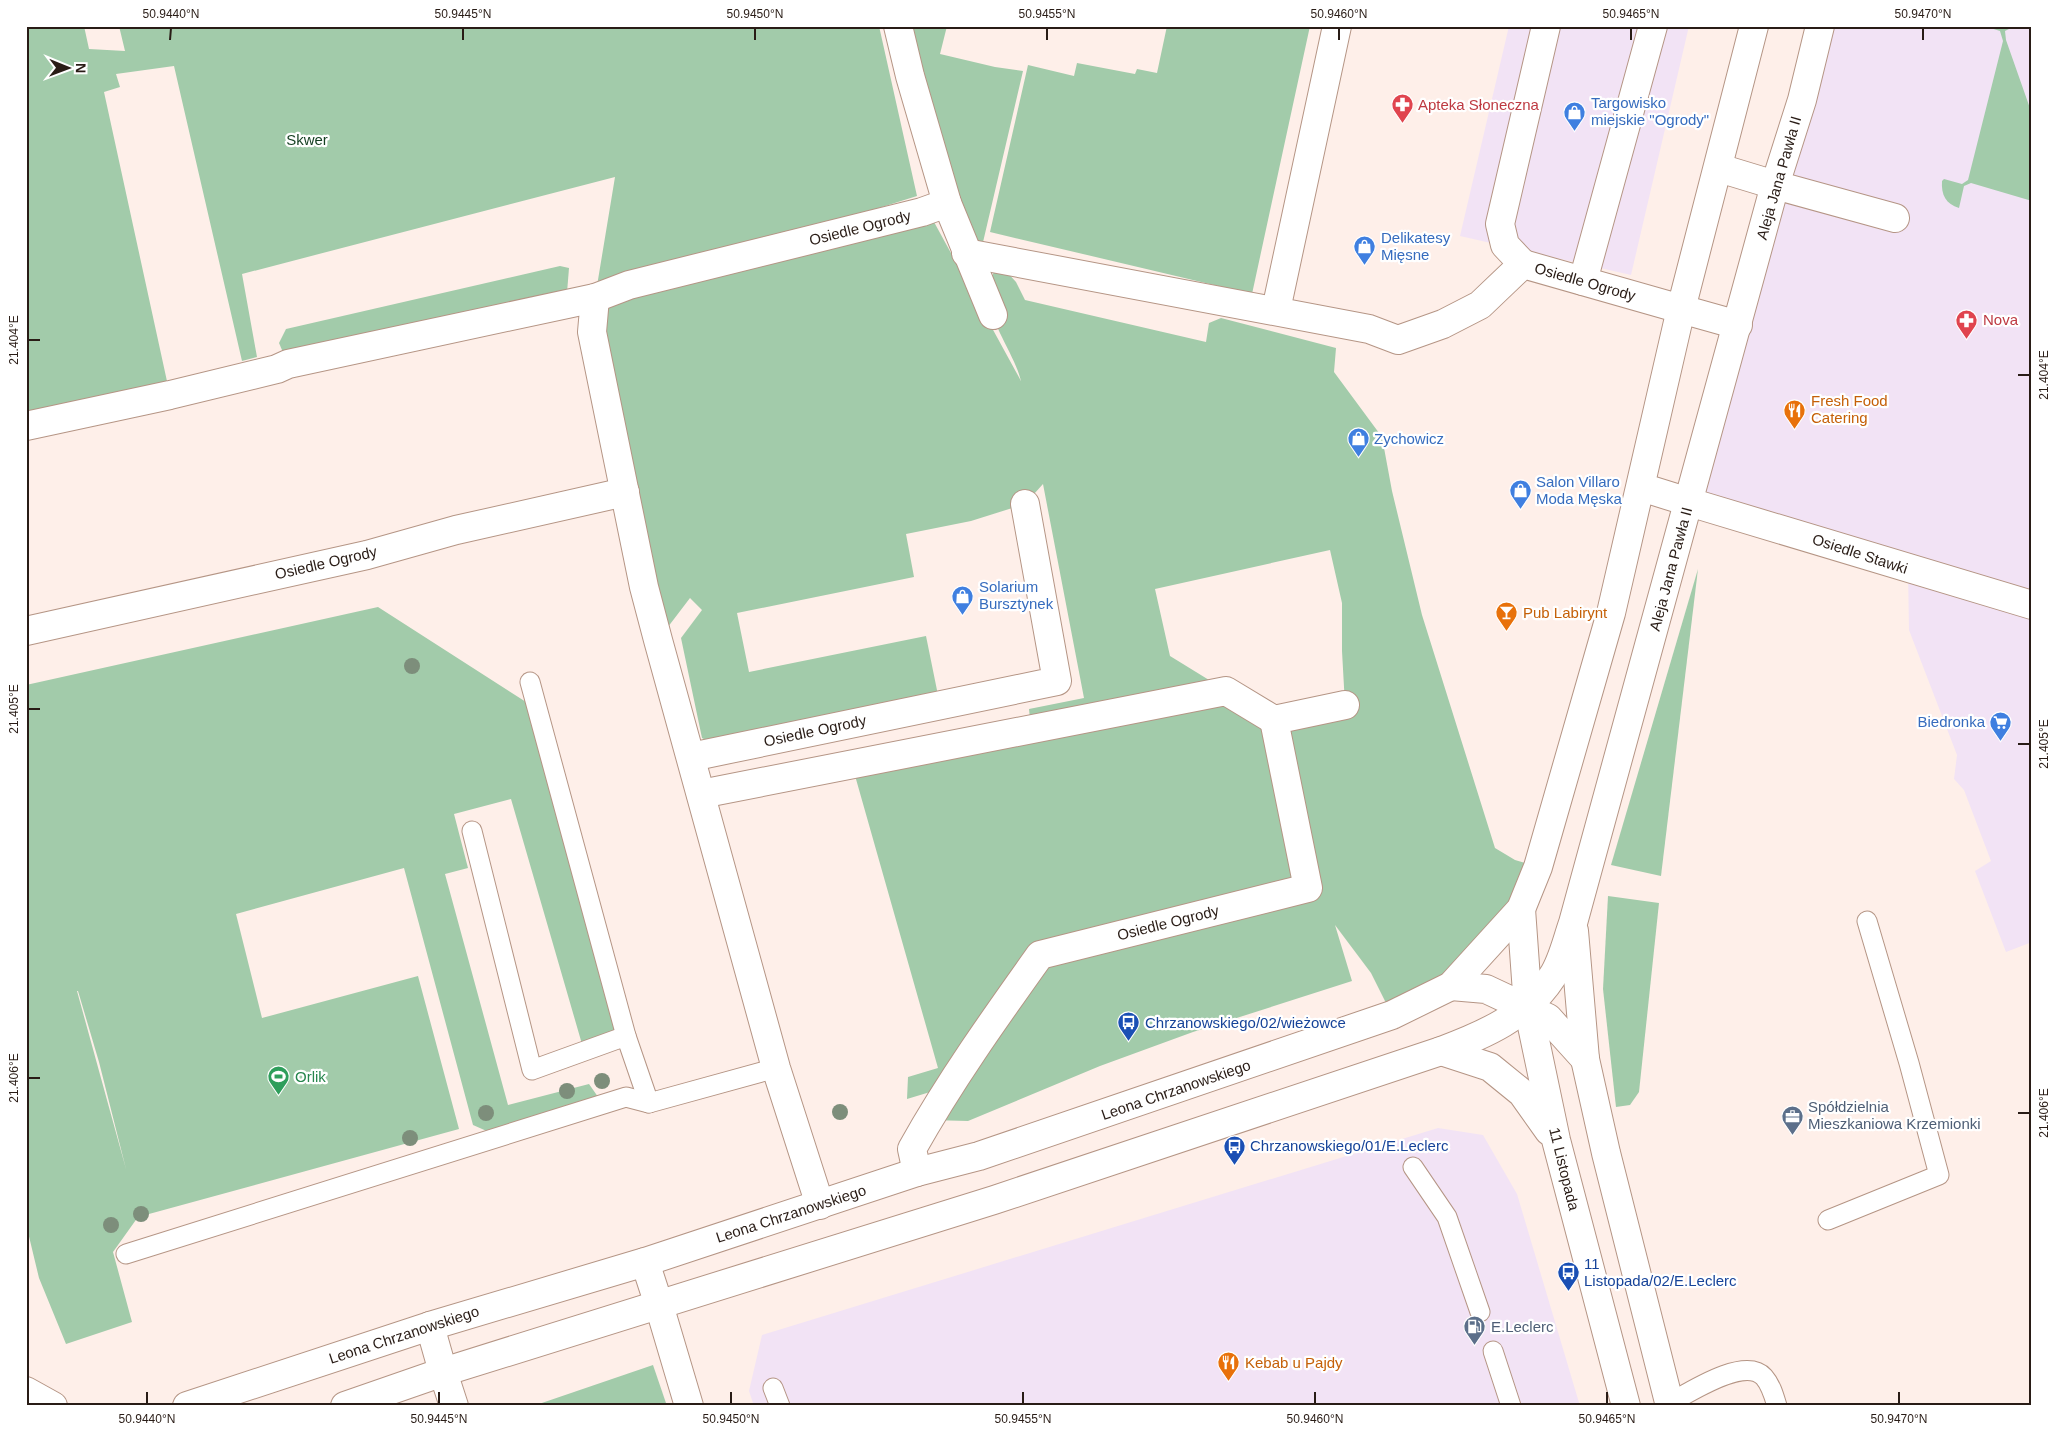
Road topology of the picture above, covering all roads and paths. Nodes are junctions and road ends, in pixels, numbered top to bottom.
1 (898, 26) edge
2 (1337, 26) edge
3 (1546, 26) edge
4 (1653, 26) edge
5 (1754, 26) edge
6 (1820, 26) edge
7 (1719, 168) junction
8 (1775, 185) junction
9 (948, 203) junction
10 (1895, 218) dead end
11 (966, 253) junction
12 (1523, 264) junction
13 (1584, 281) junction
14 (595, 298) junction
15 (1681, 309) junction
16 (1276, 310) junction
17 (993, 315) dead end
18 (1738, 325) junction
19 (26, 426) edge
20 (1641, 487) junction
21 (625, 492) junction
22 (1689, 502) junction
23 (1025, 504) dead end
24 (2032, 605) edge
25 (26, 631) edge
26 (530, 682) dead end
27 (1345, 705) dead end
28 (1274, 720) junction
29 (691, 757) junction
30 (701, 794) junction
31 (472, 831) dead end
32 (1521, 909) junction
33 (1867, 921) dead end
34 (1573, 923) junction
35 (1451, 986) junction
36 (1528, 1007) junction
37 (626, 1036) junction
38 (1442, 1051) junction
39 (1585, 1059) junction
40 (776, 1068) junction
41 (649, 1104) junction
42 (1556, 1140) junction
43 (1413, 1167) dead end
44 (917, 1172) junction
45 (820, 1205) junction
46 (1828, 1220) dead end
47 (126, 1254) dead end
48 (645, 1262) junction
49 (659, 1305) junction
50 (1480, 1312) dead end
51 (430, 1326) junction
52 (1494, 1352) dead end
53 (443, 1372) junction
54 (773, 1388) dead end
55 (26, 1391) edge
56 (1670, 1404) edge
57 (53, 1406) edge
58 (187, 1406) edge
59 (346, 1406) edge
60 (454, 1406) edge
61 (689, 1406) edge
62 (780, 1406) edge
63 (1512, 1406) edge
64 (1626, 1406) edge
65 (1777, 1406) edge

1 - 9 street
2 - 16 street
3 - 12 street
4 - 13 street
5 - 7 street
6 - 8 street, Aleja Jana Pawła II
7 - 8 street
7 - 15 street
8 - 10 street
8 - 18 street, Aleja Jana Pawła II
9 - 11 street
9 - 14 street, Osiedle Ogrody
11 - 16 street, Osiedle Ogrody
11 - 17 street
12 - 13 street, Osiedle Ogrody
12 - 16 street, Osiedle Ogrody
13 - 15 street, Osiedle Ogrody
14 - 19 street, Osiedle Ogrody
14 - 21 street
15 - 18 street, Osiedle Ogrody
15 - 20 street
18 - 22 street, Aleja Jana Pawła II
20 - 22 street, Osiedle Stawki
20 - 32 street
21 - 25 street, Osiedle Ogrody
21 - 29 street
22 - 24 street, Osiedle Stawki
22 - 34 street, Aleja Jana Pawła II
23 - 29 street, Osiedle Ogrody
26 - 37 lane
27 - 28 street
28 - 30 street
28 - 44 street, Osiedle Ogrody
29 - 30 street
30 - 40 street
31 - 37 lane
32 - 35 street
32 - 36 street
33 - 46 lane
34 - 36 street, Aleja Jana Pawła II
34 - 39 street
35 - 36 street
35 - 44 street, Leona Chrzanowskiego
36 - 38 street
36 - 39 street
36 - 42 street, 11 Listopada
37 - 41 lane
38 - 42 street
38 - 49 street
39 - 56 street
40 - 41 lane
40 - 45 street
41 - 47 lane
42 - 64 street, 11 Listopada
43 - 50 lane
44 - 45 street, Leona Chrzanowskiego
45 - 48 street, Leona Chrzanowskiego
48 - 49 street
48 - 51 street, Leona Chrzanowskiego
49 - 53 street
49 - 61 street
51 - 53 street
51 - 58 street, Leona Chrzanowskiego
52 - 63 lane
53 - 59 street
53 - 60 street
54 - 62 lane
55 - 57 street
56 - 65 lane

